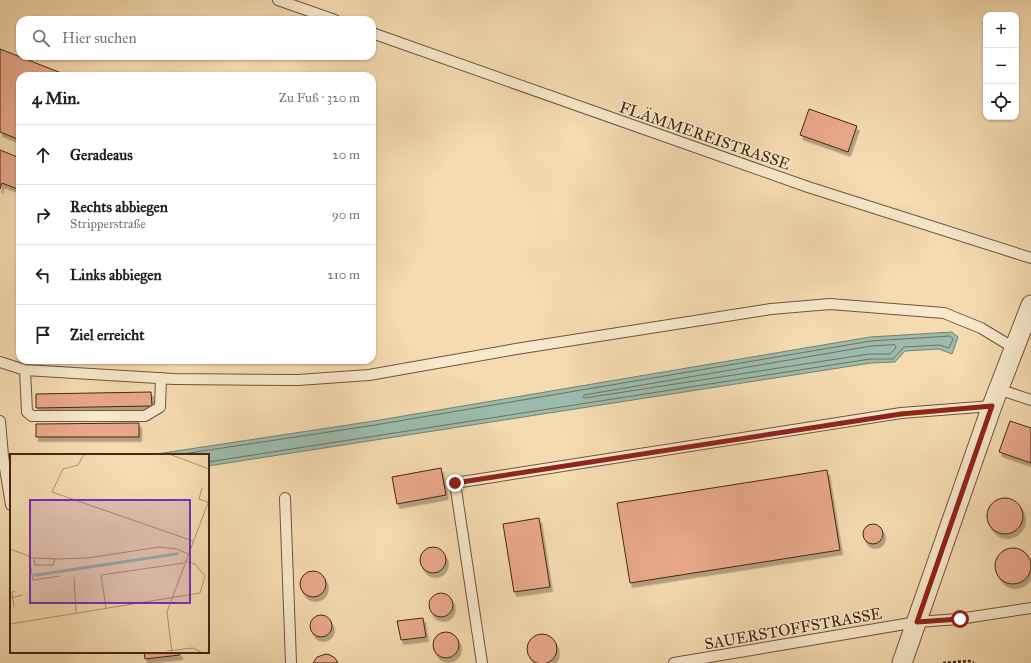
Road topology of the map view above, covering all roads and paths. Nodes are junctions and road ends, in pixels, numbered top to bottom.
1 (278, 0) edge
2 (324, 16) edge
3 (376, 34) edge
4 (1031, 258) edge
5 (1031, 305) edge
6 (1014, 348) junction
7 (0, 362) edge
8 (25, 370) junction
9 (161, 378) junction
10 (995, 398) junction
11 (1031, 400) edge
12 (0, 421) edge
13 (285, 498) dead end
14 (10, 499) edge
15 (1031, 608) edge
16 (917, 622) junction
17 (292, 663) edge
18 (482, 663) edge
19 (674, 663) edge
20 (902, 663) edge
21 (943, 663) edge
22 (974, 663) edge

1 - 2 lane
3 - 4 lane, FLÄMMEREISTRASSE
5 - 6 street
6 - 9 lane
6 - 10 street
7 - 8 lane
8 - 9 lane
8 - 9 lane
10 - 11 lane
10 - 16 street
10 - 18 lane
12 - 14 lane
13 - 17 lane
15 - 16 lane, SAUERSTOFFSTRASSE
16 - 19 lane, SAUERSTOFFSTRASSE
16 - 20 street
21 - 22 path

